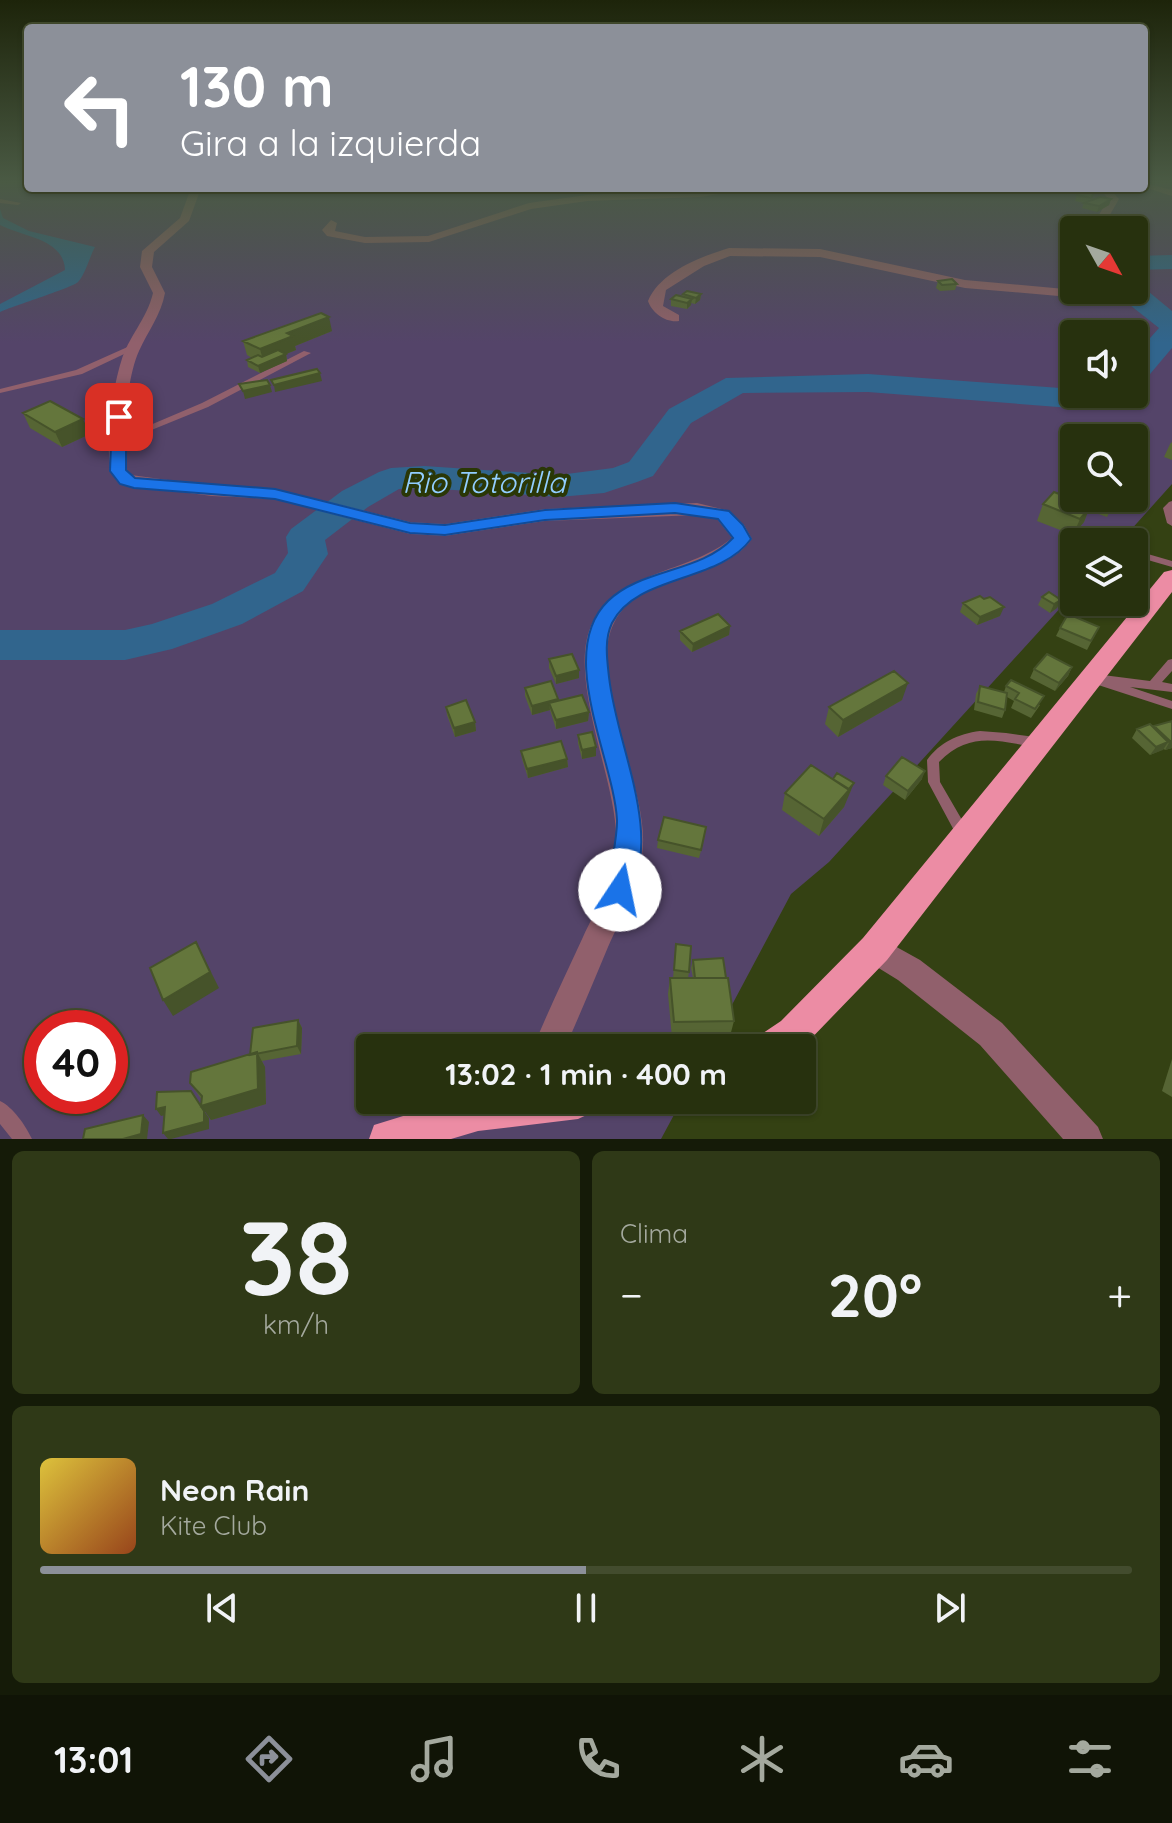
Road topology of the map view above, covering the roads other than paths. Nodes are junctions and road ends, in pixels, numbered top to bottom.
1 (165, 236) edge
2 (339, 236) edge
3 (438, 236) edge
4 (1060, 292) edge
5 (674, 318) dead end
6 (135, 347) junction
7 (307, 353) dead end
8 (0, 391) edge
9 (119, 440) junction
10 (1172, 504) edge
11 (1172, 523) edge
12 (1148, 557) edge
13 (1172, 564) edge
14 (1172, 577) edge
15 (1148, 596) edge
16 (1129, 616) edge
17 (1172, 663) edge
18 (1091, 679) junction
19 (1153, 685) junction
20 (1172, 688) edge
21 (1172, 705) edge
22 (1041, 743) junction
23 (965, 837) junction
24 (875, 949) junction
25 (555, 1034) edge
26 (792, 1034) edge
27 (0, 1110) edge
28 (471, 1114) edge
29 (23, 1139) edge
30 (388, 1139) edge
31 (1086, 1139) edge

1 - 6 street
2 - 3 street
4 - 5 street
6 - 8 lane
6 - 9 street
7 - 9 lane
9 - 25 street
10 - 11 lane
12 - 13 lane
14 - 15 highway
16 - 18 highway
17 - 19 lane
18 - 19 lane
18 - 21 lane
18 - 22 highway
19 - 20 lane
22 - 23 highway
22 - 23 lane
23 - 24 highway
24 - 26 highway
24 - 31 street
27 - 29 lane
28 - 30 highway

